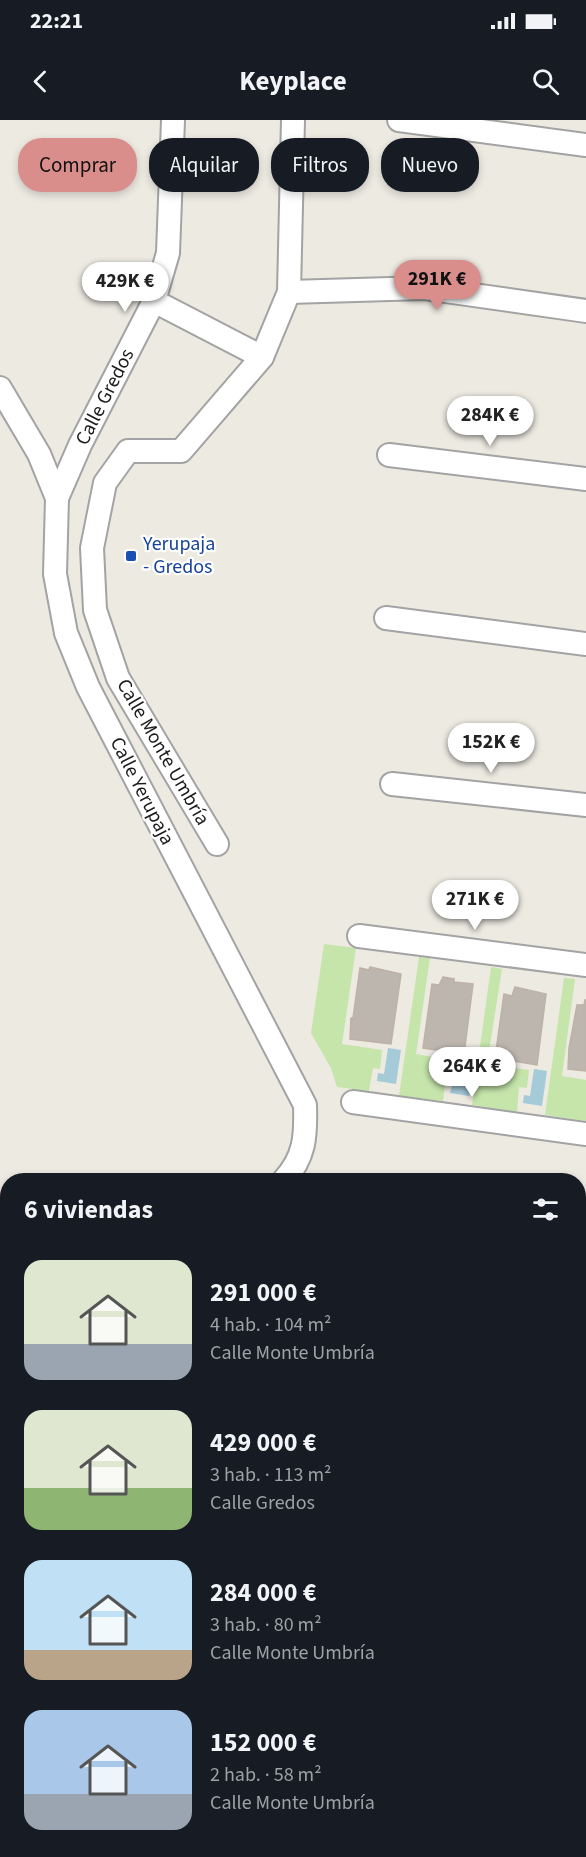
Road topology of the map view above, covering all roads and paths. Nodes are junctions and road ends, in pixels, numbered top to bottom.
1 (173, 120) edge
2 (293, 120) edge
3 (399, 120) edge
4 (586, 145) edge
5 (289, 292) junction
6 (154, 301) junction
7 (586, 310) edge
8 (262, 357) junction
9 (0, 388) edge
10 (389, 455) dead end
11 (586, 479) edge
12 (57, 498) junction
13 (386, 618) dead end
14 (586, 644) edge
15 (392, 784) dead end
16 (586, 805) edge
17 (217, 844) dead end
18 (358, 936) dead end
19 (586, 965) edge
20 (353, 1102) dead end
21 (586, 1134) edge
22 (290, 1173) edge

1 - 6 street, Calle Gredos
2 - 5 street, Calle Monte Umbría
3 - 4 street
5 - 7 street
5 - 8 street, Calle Monte Umbría
6 - 8 street
6 - 12 street, Calle Gredos
8 - 17 street, Calle Monte Umbría
9 - 12 street, Calle Yerupaja
10 - 11 street
12 - 22 street, Calle Yerupaja
13 - 14 street
15 - 16 street
18 - 19 street
20 - 21 street

